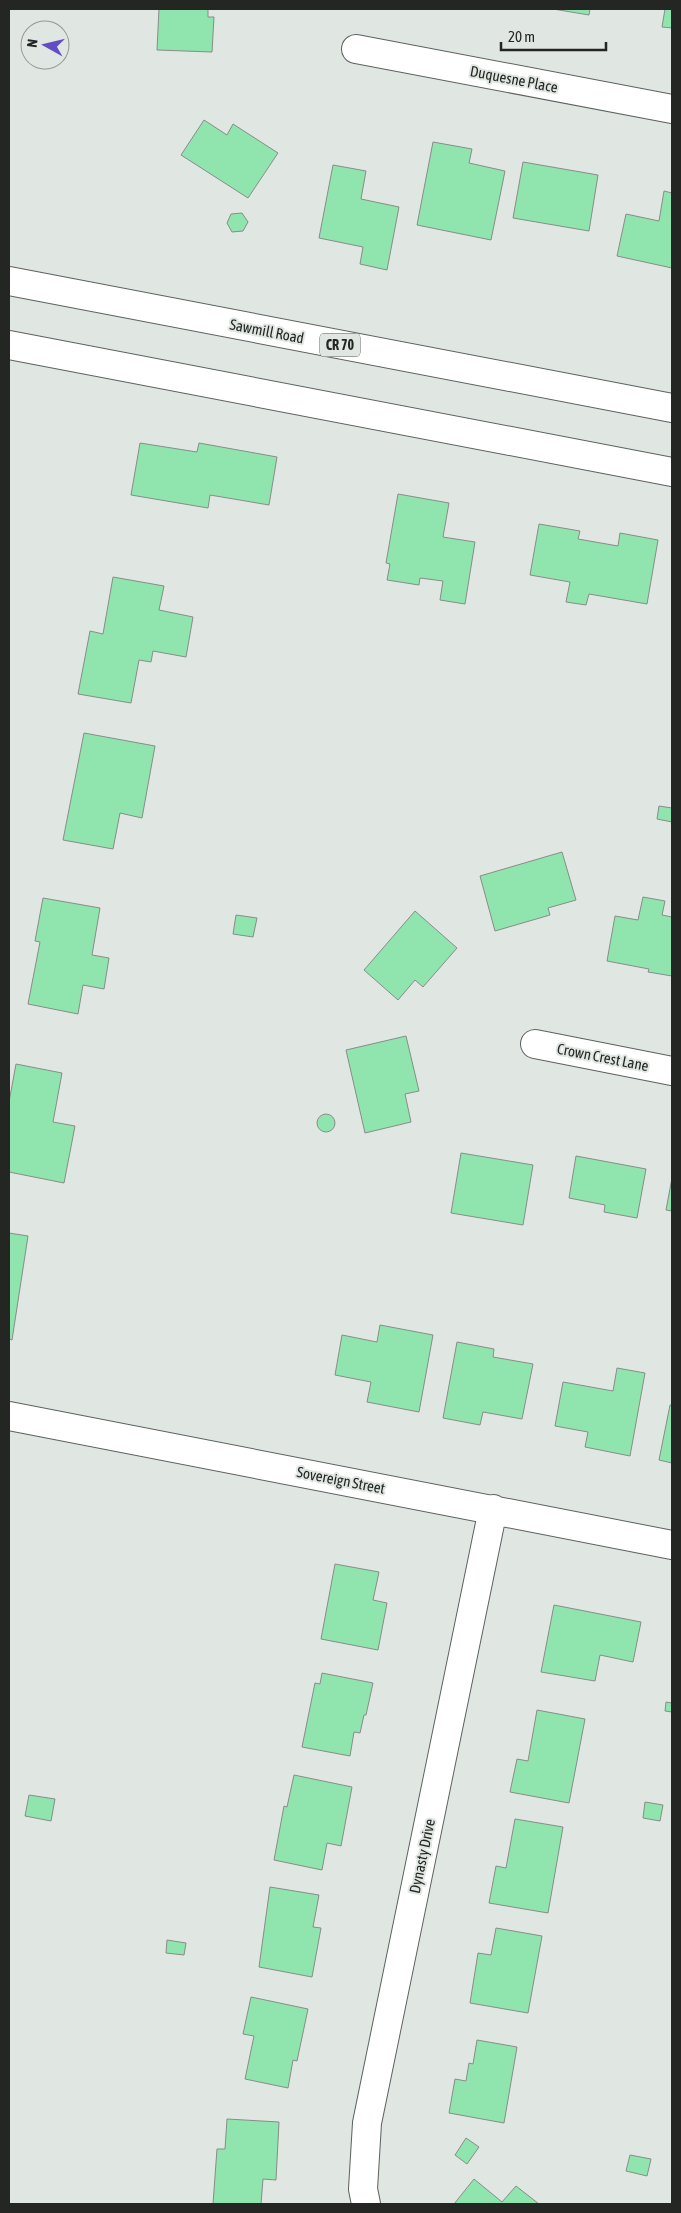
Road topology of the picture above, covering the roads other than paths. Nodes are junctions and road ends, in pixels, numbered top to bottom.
1 (356, 49) dead end
2 (672, 109) edge
3 (9, 281) edge
4 (9, 345) edge
5 (672, 408) edge
6 (672, 472) edge
7 (535, 1044) dead end
8 (672, 1071) edge
9 (9, 1416) edge
10 (493, 1509) junction
11 (672, 1545) edge
12 (366, 2204) edge

1 - 2 street, Duquesne Place
3 - 5 street, Sawmill Road / CR 70
4 - 6 street
7 - 8 street, Crown Crest Lane
9 - 10 street, Sovereign Street
10 - 11 street, Sovereign Street
10 - 12 street, Dynasty Drive

